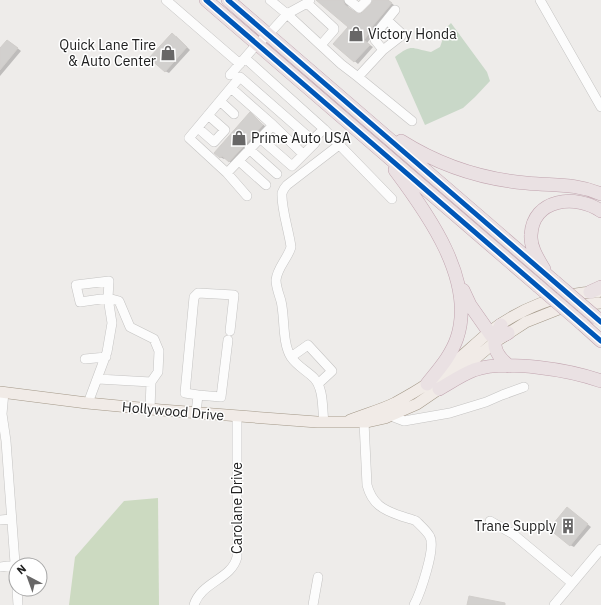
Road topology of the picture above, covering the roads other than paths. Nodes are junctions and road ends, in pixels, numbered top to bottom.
1 (166, 0) edge
2 (206, 0) edge
3 (228, 0) edge
4 (270, 0) edge
5 (285, 0) edge
6 (349, 0) edge
7 (367, 0) edge
8 (540, 0) edge
9 (309, 2) edge
10 (279, 8) junction
11 (396, 10) dead end
12 (287, 14) junction
13 (387, 20) junction
14 (268, 35) junction
15 (257, 44) junction
16 (321, 45) junction
17 (383, 50) junction
18 (242, 61) junction
19 (230, 75) dead end
20 (358, 77) junction
21 (231, 88) junction
22 (281, 90) junction
23 (220, 101) junction
24 (270, 103) junction
25 (601, 107) edge
26 (234, 114) dead end
27 (208, 115) junction
28 (363, 117) junction
29 (412, 121) dead end
30 (273, 125) junction
31 (198, 128) junction
32 (324, 129) junction
33 (261, 139) junction
34 (312, 140) junction
35 (214, 142) junction
36 (339, 145) junction
37 (249, 149) junction
38 (380, 150) junction
39 (205, 153) junction
40 (303, 154) junction
41 (239, 161) junction
42 (227, 173) junction
43 (277, 174) dead end
44 (266, 185) dead end
45 (601, 194) edge
46 (247, 196) dead end
47 (392, 199) dead end
48 (601, 211) edge
49 (457, 278) junction
50 (551, 279) junction
51 (597, 290) edge
52 (601, 303) edge
53 (599, 321) edge
54 (505, 329) junction
55 (493, 337) junction
56 (601, 341) edge
57 (106, 357) junction
58 (291, 357) junction
59 (84, 359) dead end
60 (509, 366) junction
61 (98, 378) junction
62 (601, 381) edge
63 (151, 382) junction
64 (318, 384) junction
65 (433, 386) junction
66 (524, 387) dead end
67 (2, 392) edge
68 (198, 395) junction
69 (88, 403) junction
70 (150, 409) junction
71 (196, 413) junction
72 (237, 416) junction
73 (391, 416) junction
74 (347, 421) junction
75 (324, 422) junction
76 (364, 422) junction
77 (11, 518) junction
78 (0, 520) edge
79 (490, 521) dead end
80 (601, 549) edge
81 (14, 557) edge
82 (318, 576) dead end
83 (572, 583) junction
84 (194, 605) edge
85 (313, 605) edge
86 (414, 605) edge
87 (554, 605) edge

1 - 18 street
2 - 15 highway
3 - 14 highway
4 - 10 street
5 - 10 street
6 - 7 street
8 - 25 street
9 - 12 street
9 - 16 street
10 - 12 street
11 - 13 street
12 - 14 street
12 - 16 street
13 - 17 street
13 - 17 street
14 - 15 street
14 - 28 highway
15 - 18 street
15 - 38 highway
16 - 20 street
17 - 20 street
18 - 19 street
18 - 22 street
20 - 29 street
21 - 23 street
21 - 24 street
21 - 30 street
22 - 24 street
22 - 32 street
23 - 26 street
23 - 27 street
24 - 34 street
27 - 31 street
27 - 35 street
28 - 45 highway
28 - 50 highway
30 - 33 street
30 - 40 street
31 - 35 street
31 - 39 street
32 - 34 street
32 - 36 street
33 - 37 street
33 - 40 street
34 - 40 street
35 - 39 street
36 - 47 street
36 - 58 street
37 - 41 street
37 - 43 street
38 - 49 highway
38 - 56 highway, bridge
39 - 42 street
41 - 42 street
41 - 44 street
42 - 46 street
48 - 50 highway
49 - 55 highway
49 - 65 highway
50 - 53 highway, bridge
51 - 54 main road
52 - 54 main road
54 - 55 highway
55 - 60 highway
55 - 65 main road, Hollywood Drive
57 - 59 street
57 - 61 street
57 - 63 street
58 - 64 street
58 - 64 street
60 - 62 highway
60 - 65 highway
61 - 63 street
61 - 69 street
63 - 70 street
64 - 75 street
65 - 73 main road, Hollywood Drive
65 - 74 main road, Hollywood Drive
66 - 73 street
67 - 69 main road, Hollywood Drive
67 - 77 street
68 - 68 street
68 - 71 street
69 - 70 main road, Hollywood Drive
70 - 71 main road, Hollywood Drive
71 - 72 main road, Hollywood Drive
72 - 75 main road, Hollywood Drive
72 - 84 street, Carolane Drive
73 - 76 main road, Hollywood Drive
74 - 75 main road, Hollywood Drive
74 - 76 main road, Hollywood Drive
76 - 86 street
77 - 78 street
77 - 81 street
79 - 83 street
80 - 83 street
82 - 85 street
83 - 87 street

